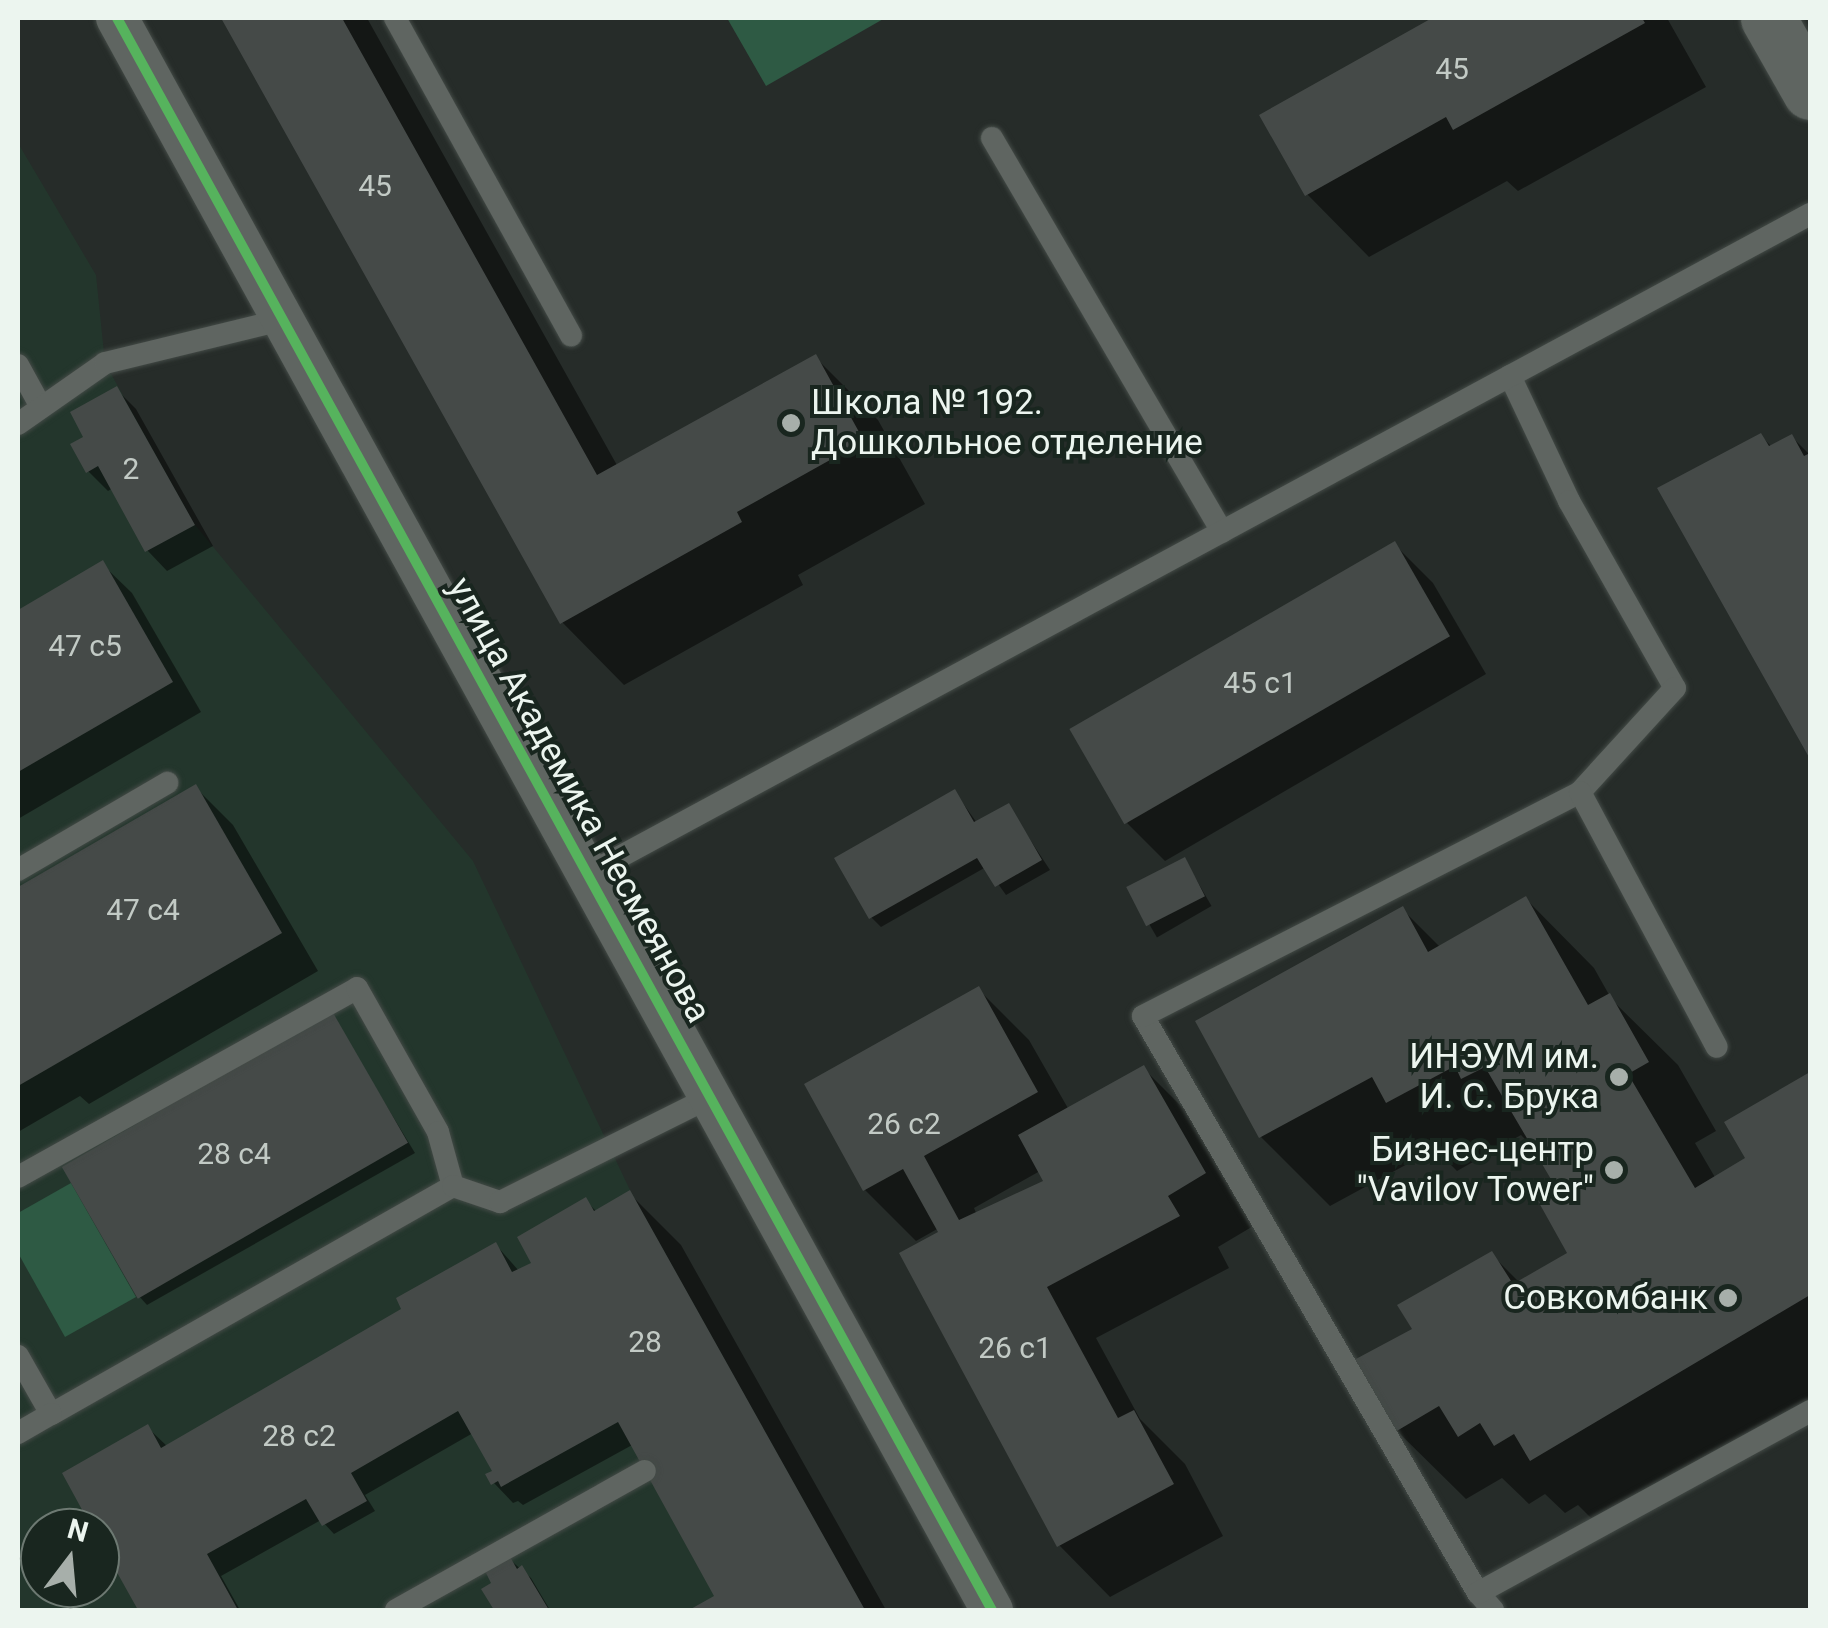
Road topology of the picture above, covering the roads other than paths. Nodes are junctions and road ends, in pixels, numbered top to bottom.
1 (117, 18) edge
2 (395, 18) edge
3 (1768, 18) edge
4 (1810, 92) edge
5 (992, 138) dead end
6 (1810, 214) edge
7 (284, 318) junction
8 (570, 336) dead end
9 (18, 365) edge
10 (1510, 376) junction
11 (41, 407) junction
12 (18, 424) edge
13 (1222, 532) junction
14 (167, 782) dead end
15 (1580, 792) junction
16 (18, 870) edge
17 (588, 874) junction
18 (1717, 1047) dead end
19 (711, 1098) junction
20 (18, 1177) edge
21 (452, 1186) junction
22 (18, 1356) edge
23 (1810, 1411) edge
24 (51, 1414) junction
25 (18, 1433) edge
26 (645, 1471) dead end
27 (1486, 1602) edge
28 (396, 1610) edge
29 (992, 1610) edge

1 - 7 street, улица Академика Несмеянова
2 - 8 lane
3 - 4 street
5 - 13 lane
6 - 10 lane
7 - 11 lane
7 - 17 street, улица Академика Несмеянова
9 - 11 lane
10 - 13 lane
10 - 15 lane
11 - 12 lane
13 - 17 lane
14 - 16 lane
15 - 18 lane
15 - 27 lane
17 - 19 street, улица Академика Несмеянова
19 - 21 lane
19 - 29 street, улица Академика Несмеянова
20 - 21 lane
21 - 24 lane
22 - 24 lane
23 - 27 lane
24 - 25 lane
26 - 28 lane

